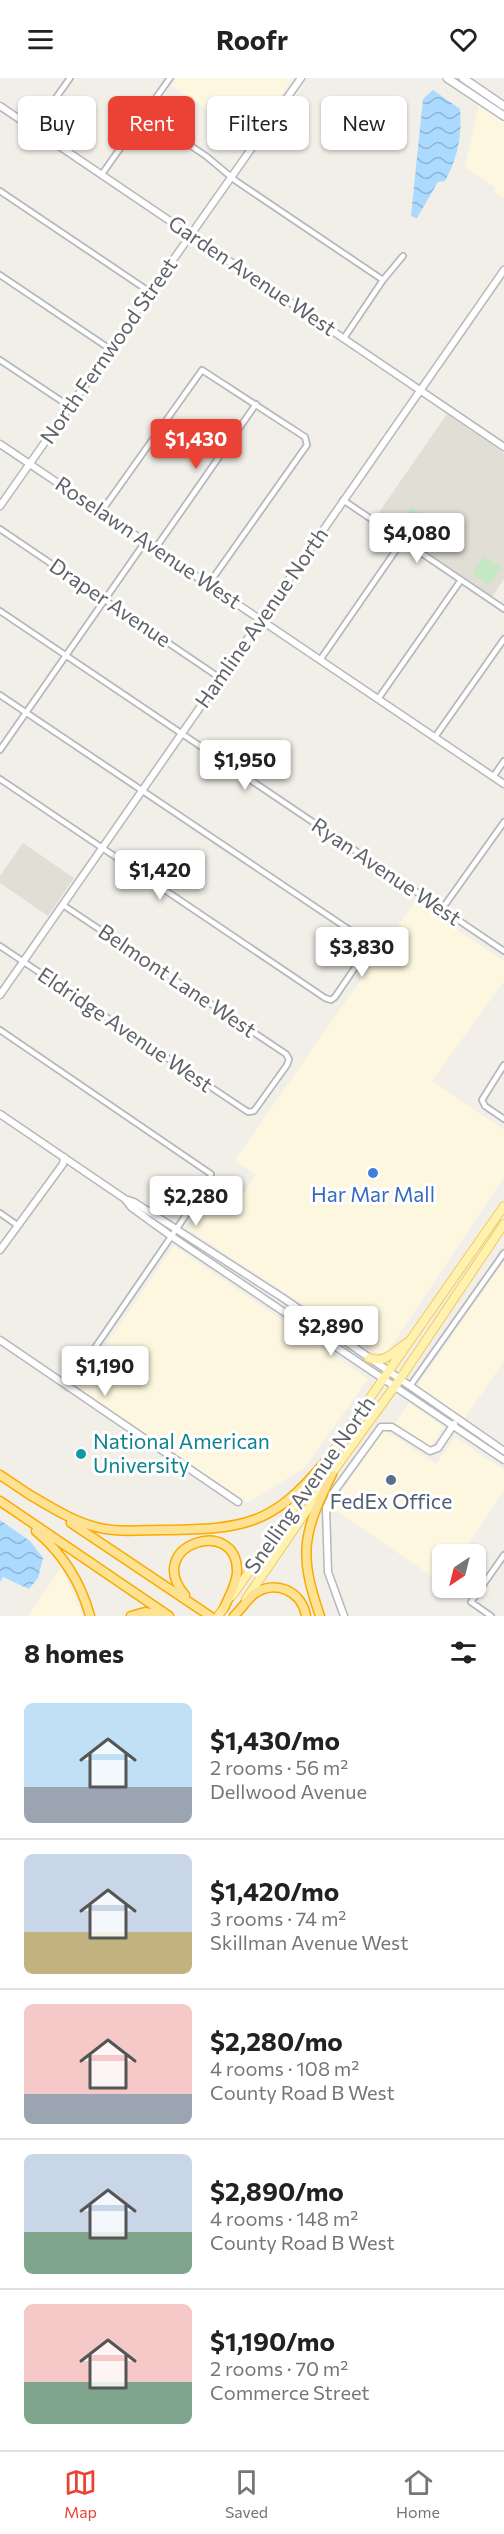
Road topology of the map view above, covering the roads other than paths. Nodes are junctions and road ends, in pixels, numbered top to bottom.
1 (70, 78) edge
2 (170, 78) edge
3 (301, 78) edge
4 (447, 78) edge
5 (462, 78) edge
6 (57, 96) edge
7 (158, 96) edge
8 (0, 106) edge
9 (504, 106) edge
10 (504, 116) edge
11 (18, 118) edge
12 (195, 149) edge
13 (66, 150) edge
14 (119, 150) edge
15 (102, 174) junction
16 (231, 177) junction
17 (0, 191) edge
18 (190, 235) junction
19 (404, 256) dead end
20 (504, 270) edge
21 (0, 275) edge
22 (383, 280) junction
23 (150, 292) junction
24 (344, 338) junction
25 (110, 349) junction
26 (0, 360) edge
27 (420, 391) junction
28 (256, 404) junction
29 (69, 406) junction
30 (0, 444) edge
31 (504, 447) edge
32 (30, 464) junction
33 (343, 501) junction
34 (0, 506) edge
35 (101, 512) junction
36 (0, 529) edge
37 (403, 540) junction
38 (144, 542) junction
39 (155, 549) junction
40 (461, 580) junction
41 (208, 585) junction
42 (105, 600) junction
43 (504, 609) edge
44 (0, 611) edge
45 (261, 620) junction
46 (504, 639) edge
47 (66, 657) junction
48 (320, 660) junction
49 (220, 678) junction
50 (0, 695) edge
51 (378, 699) junction
52 (26, 713) junction
53 (181, 735) junction
54 (435, 737) junction
55 (0, 750) edge
56 (504, 761) edge
57 (493, 777) junction
58 (0, 779) edge
59 (504, 784) edge
60 (141, 791) junction
61 (504, 822) edge
62 (102, 848) junction
63 (63, 905) junction
64 (442, 909) junction
65 (0, 946) edge
66 (503, 948) edge
67 (23, 962) junction
68 (0, 995) edge
69 (0, 1030) edge
70 (504, 1065) edge
71 (251, 1113) joint
72 (0, 1114) edge
73 (504, 1119) edge
74 (64, 1157) junction
75 (124, 1199) junction
76 (504, 1206) edge
77 (0, 1213) edge
78 (504, 1224) edge
79 (17, 1225) junction
80 (176, 1229) junction
81 (171, 1236) junction
82 (0, 1250) edge
83 (504, 1253) edge
84 (411, 1340) junction
85 (1, 1341) edge
86 (369, 1358) junction
87 (387, 1375) junction
88 (397, 1382) junction
89 (411, 1386) junction
90 (68, 1387) junction
91 (458, 1419) junction
92 (453, 1426) junction
93 (504, 1451) edge
94 (504, 1460) edge
95 (324, 1463) junction
96 (332, 1474) junction
97 (0, 1475) edge
98 (30, 1496) junction
99 (0, 1502) edge
100 (238, 1502) dead end
101 (504, 1555) edge
102 (191, 1603) junction
103 (224, 1608) junction
104 (90, 1616) edge
105 (131, 1616) edge
106 (167, 1616) edge
107 (210, 1616) edge
108 (218, 1616) edge
109 (234, 1616) edge
110 (306, 1616) edge
111 (320, 1616) edge
112 (344, 1616) edge
113 (491, 1616) edge

1 - 6 street
2 - 7 street
3 - 16 street, North Fernwood Street
4 - 10 main road
5 - 9 main road
8 - 11 street, Garden Avenue West
12 - 16 street
13 - 15 street, Garden Avenue West
14 - 15 street
15 - 18 street, Garden Avenue West
16 - 18 street, North Fernwood Street
16 - 22 street
17 - 23 street
18 - 23 street, North Fernwood Street
18 - 24 street, Garden Avenue West
19 - 22 street
20 - 27 street, Hamline Avenue North
21 - 25 street
22 - 24 street
23 - 25 street, North Fernwood Street
24 - 27 street, Garden Avenue West
25 - 29 street, North Fernwood Street
26 - 29 street
27 - 31 street, Garden Avenue West
27 - 33 street, Hamline Avenue North
28 - 35 street
28 - 39 street
28 - 41 street
29 - 32 street, North Fernwood Street
30 - 32 street, Roselawn Avenue West
32 - 34 street, North Fernwood Street
32 - 35 street, Roselawn Avenue West
33 - 37 street
33 - 45 street, Hamline Avenue North
35 - 38 street, Roselawn Avenue West
36 - 42 street, Draper Avenue
37 - 40 street
37 - 48 street
38 - 39 street, Roselawn Avenue West
38 - 42 street
39 - 41 street, Roselawn Avenue West
40 - 43 street
40 - 51 street
41 - 45 street, Roselawn Avenue West
42 - 47 street
42 - 49 street, Draper Avenue
44 - 47 street, Ryan Avenue West
45 - 48 street, Roselawn Avenue West
45 - 49 street, Hamline Avenue North
46 - 54 street
47 - 52 street
47 - 53 street, Ryan Avenue West
48 - 51 street, Roselawn Avenue West
49 - 53 street, Hamline Avenue North
50 - 52 street
51 - 54 street, Roselawn Avenue West
52 - 55 street
52 - 60 street
53 - 60 street, Hamline Avenue North
53 - 64 street, Ryan Avenue West
54 - 57 street, Roselawn Avenue West
56 - 57 street
57 - 59 street, Roselawn Avenue West
58 - 62 street
60 - 62 street, Hamline Avenue North
60 - 62 street
61 - 64 street
62 - 63 street, Hamline Avenue North
63 - 67 street, Hamline Avenue North
63 - 71 street, Belmont Lane West
64 - 66 street, Ryan Avenue West
65 - 67 street, Eldridge Avenue West
67 - 68 street, Hamline Avenue North
67 - 71 street, Eldridge Avenue West
69 - 80 street
70 - 73 street
72 - 74 street
74 - 75 street
74 - 79 street
75 - 80 street
75 - 81 street
76 - 84 main road, Snelling Avenue North
77 - 79 street
78 - 88 main road, Snelling Avenue North
79 - 82 street
80 - 81 street
80 - 86 street
81 - 87 street
81 - 90 street
83 - 89 street
84 - 86 main road
84 - 87 main road, Snelling Avenue North
85 - 90 street
86 - 87 street
87 - 88 street
87 - 95 main road, Snelling Avenue North
88 - 89 street
88 - 92 street
88 - 96 main road, Snelling Avenue North
89 - 91 street
90 - 100 street
91 - 92 street
91 - 93 street
92 - 94 street
92 - 112 street
95 - 98 highway
95 - 103 main road, Snelling Avenue North
96 - 109 main road, Snelling Avenue North
96 - 111 highway
97 - 98 highway
98 - 102 highway
99 - 104 highway
99 - 106 highway
101 - 113 street
102 - 103 highway
102 - 107 highway
103 - 108 highway, Snelling Avenue North
105 - 106 highway
109 - 110 highway

